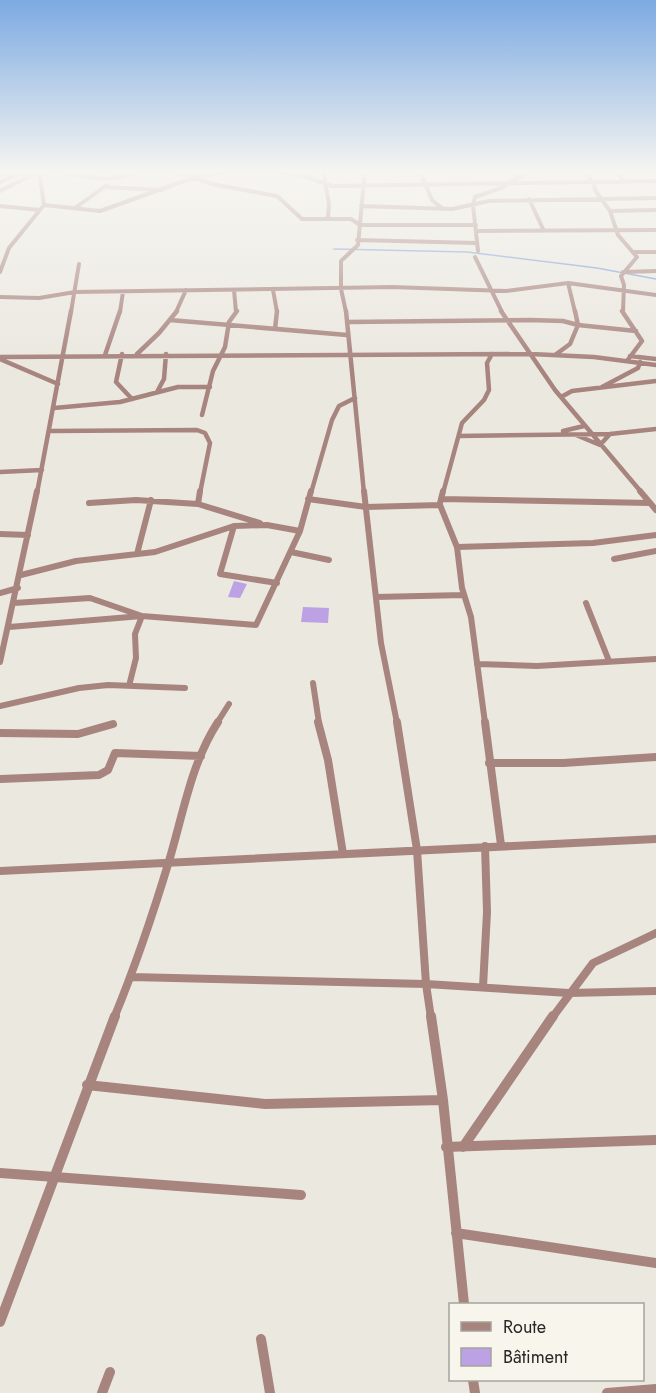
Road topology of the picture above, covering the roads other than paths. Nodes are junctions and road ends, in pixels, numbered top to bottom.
1 (20, 235) edge
2 (358, 235) edge
3 (476, 235) edge
4 (619, 235) edge
5 (357, 240) junction
6 (477, 243) junction
7 (0, 252) edge
8 (634, 252) junction
9 (656, 252) edge
10 (6, 253) junction
11 (79, 264) dead end
12 (656, 271) edge
13 (0, 272) edge
14 (623, 272) junction
15 (568, 283) junction
16 (622, 288) junction
17 (341, 289) junction
18 (186, 290) junction
19 (234, 290) junction
20 (273, 290) junction
21 (488, 291) junction
22 (75, 292) junction
23 (123, 292) junction
24 (656, 295) edge
25 (0, 297) edge
26 (170, 320) junction
27 (508, 320) junction
28 (348, 322) junction
29 (228, 324) junction
30 (578, 325) junction
31 (275, 329) junction
32 (636, 331) junction
33 (347, 335) junction
34 (348, 353) junction
35 (528, 353) junction
36 (122, 354) junction
37 (136, 354) junction
38 (166, 354) junction
39 (220, 354) junction
40 (492, 354) junction
41 (105, 355) junction
42 (555, 355) junction
43 (64, 357) junction
44 (0, 358) edge
45 (628, 358) junction
46 (656, 359) edge
47 (640, 362) junction
48 (656, 365) edge
49 (656, 381) edge
50 (58, 384) junction
51 (210, 387) junction
52 (165, 388) junction
53 (599, 388) junction
54 (561, 397) junction
55 (355, 398) junction
56 (132, 399) junction
57 (54, 408) junction
58 (202, 415) dead end
59 (584, 426) junction
60 (656, 429) edge
61 (50, 431) junction
62 (552, 434) junction
63 (572, 434) junction
64 (591, 434) junction
65 (610, 434) junction
66 (459, 436) junction
67 (600, 445) junction
68 (42, 470) junction
69 (0, 472) edge
70 (645, 497) junction
71 (308, 499) junction
72 (151, 500) junction
73 (440, 502) junction
74 (638, 502) junction
75 (89, 503) dead end
76 (650, 503) junction
77 (198, 504) junction
78 (366, 507) junction
79 (656, 510) edge
80 (267, 525) junction
81 (234, 526) junction
82 (300, 531) junction
83 (0, 534) edge
84 (28, 535) junction
85 (656, 535) edge
86 (457, 548) junction
87 (656, 551) edge
88 (291, 552) junction
89 (137, 554) junction
90 (614, 559) dead end
91 (329, 560) dead end
92 (21, 575) junction
93 (277, 584) junction
94 (18, 588) junction
95 (0, 593) edge
96 (464, 595) junction
97 (376, 597) junction
98 (14, 603) junction
99 (586, 603) dead end
100 (142, 616) junction
101 (9, 627) junction
102 (656, 659) edge
103 (609, 661) junction
104 (0, 662) edge
105 (477, 664) junction
106 (313, 682) dead end
107 (129, 686) junction
108 (185, 688) dead end
109 (229, 704) dead end
110 (0, 706) edge
111 (113, 724) dead end
112 (0, 733) edge
113 (201, 756) junction
114 (656, 757) edge
115 (489, 763) junction
116 (0, 779) edge
117 (656, 839) edge
118 (501, 845) junction
119 (485, 846) junction
120 (417, 850) junction
121 (343, 854) junction
122 (170, 862) junction
123 (0, 871) edge
124 (656, 933) edge
125 (131, 977) junction
126 (426, 984) junction
127 (483, 987) junction
128 (656, 991) edge
129 (569, 993) junction
130 (87, 1085) junction
131 (443, 1101) junction
132 (656, 1140) edge
133 (463, 1147) junction
134 (447, 1148) junction
135 (0, 1173) edge
136 (53, 1177) junction
137 (301, 1195) dead end
138 (456, 1233) junction
139 (656, 1263) edge
140 (464, 1303) edge
141 (0, 1322) edge
142 (261, 1339) dead end
143 (110, 1372) dead end
144 (656, 1389) edge
145 (102, 1393) edge
146 (270, 1393) edge
147 (607, 1393) edge

1 - 10 street
2 - 5 street
3 - 6 street
4 - 8 street
5 - 6 street
5 - 17 street
6 - 21 street
7 - 10 street
8 - 9 street
8 - 14 street
10 - 13 street
11 - 22 street
12 - 14 street
14 - 16 street
15 - 16 street
15 - 21 street
15 - 30 street
16 - 24 street
16 - 32 street
17 - 20 street
17 - 21 street
17 - 28 street
18 - 19 street
18 - 23 street
18 - 26 street
19 - 20 street
19 - 29 street
20 - 31 street
21 - 27 street
22 - 23 street
22 - 25 street
22 - 43 street
23 - 41 street
26 - 29 street
26 - 37 street
27 - 28 street
27 - 30 street
27 - 35 street
28 - 33 street
29 - 31 street
29 - 39 street
30 - 32 street
30 - 42 street
31 - 33 street
32 - 45 street
33 - 34 street
34 - 39 street
34 - 40 street
34 - 55 street
35 - 40 street
35 - 42 street
35 - 54 street
36 - 37 street
36 - 41 street
36 - 56 street
37 - 38 street
38 - 39 street
38 - 52 street
39 - 51 street
40 - 66 street
41 - 43 street
42 - 45 street
43 - 44 street
43 - 50 street
44 - 50 street
45 - 46 street
45 - 47 street
47 - 48 street
47 - 53 street
49 - 53 street
50 - 57 street
51 - 52 street
51 - 58 street
52 - 56 street
53 - 54 street
54 - 59 street
55 - 71 street
55 - 78 street
56 - 57 street
57 - 61 street
59 - 62 street
59 - 64 street
60 - 65 street
61 - 68 street
61 - 77 street
62 - 63 street
62 - 66 street
63 - 64 street
63 - 67 street
64 - 65 street
64 - 67 street
65 - 67 street
66 - 73 street
67 - 70 street
68 - 69 street
68 - 84 street
70 - 74 street
70 - 76 street
71 - 78 street
71 - 82 street
72 - 75 street
72 - 77 street
72 - 89 street
73 - 74 street
73 - 78 street
73 - 86 street
74 - 76 street
76 - 79 street
77 - 80 street
78 - 97 street
80 - 81 street
80 - 82 street
81 - 89 street
81 - 93 street
82 - 88 street
83 - 84 street
84 - 92 street
85 - 86 street
86 - 96 street
87 - 90 street
88 - 91 street
88 - 93 street
89 - 92 street
92 - 94 street
93 - 100 street
94 - 95 street
94 - 98 street
96 - 97 street
96 - 105 street
97 - 120 street
98 - 100 street
98 - 101 street
99 - 103 street
100 - 101 street
100 - 107 street
101 - 104 street
102 - 103 street
103 - 105 street
105 - 115 street
106 - 121 street
107 - 108 street
107 - 110 street
109 - 113 street
111 - 112 street
113 - 116 street
113 - 122 street
114 - 115 street
115 - 118 street
117 - 118 street
118 - 119 street
119 - 120 street
119 - 127 street
120 - 121 street
120 - 126 street
121 - 122 street
122 - 123 street
122 - 125 street
124 - 129 street
125 - 126 street
125 - 130 street
126 - 127 street
126 - 131 street
127 - 129 street
128 - 129 street
129 - 133 street
130 - 131 street
130 - 136 street
131 - 134 street
132 - 133 street
133 - 134 street
134 - 138 street
135 - 136 street
136 - 137 street
136 - 141 street
138 - 139 street
138 - 140 street
142 - 146 street
143 - 145 street
144 - 147 street

